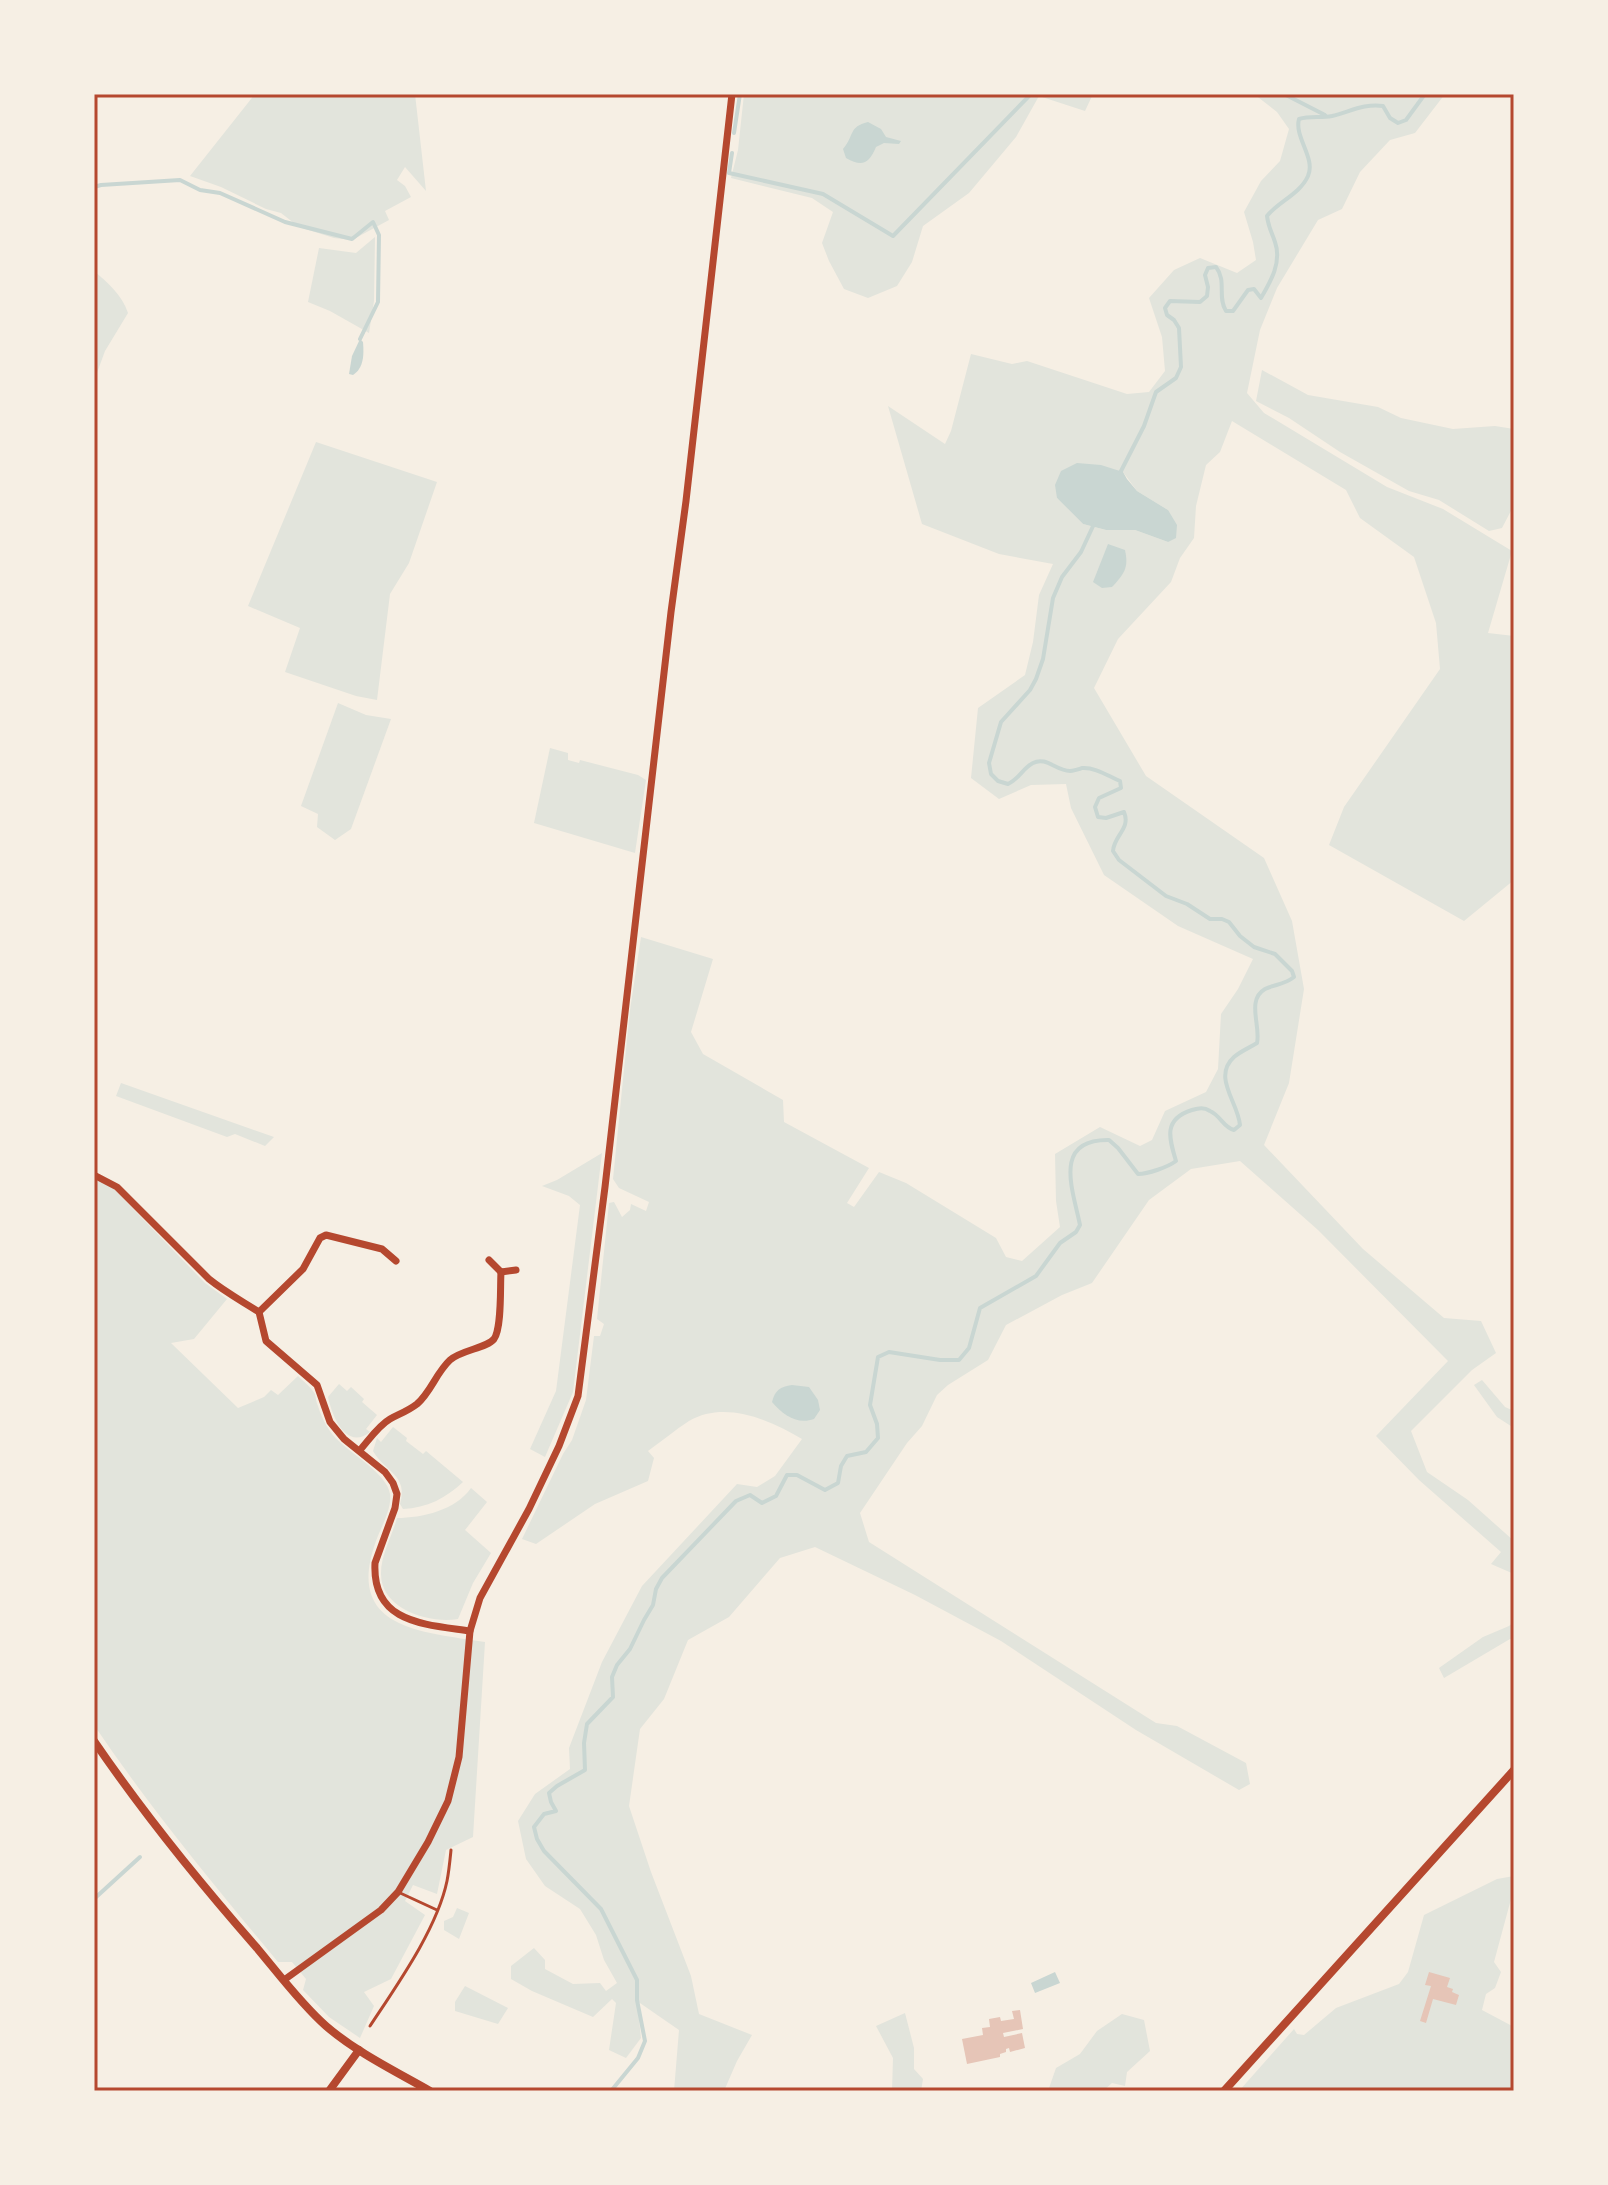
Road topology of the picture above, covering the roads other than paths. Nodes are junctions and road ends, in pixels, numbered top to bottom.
1 (732, 94) edge
2 (94, 1175) edge
3 (489, 1260) dead end
4 (396, 1261) dead end
5 (516, 1270) dead end
6 (501, 1272) junction
7 (259, 1312) junction
8 (360, 1450) junction
9 (470, 1631) junction
10 (94, 1741) edge
11 (1514, 1770) edge
12 (451, 1850) dead end
13 (398, 1892) junction
14 (437, 1910) junction
15 (284, 1980) junction
16 (370, 2026) dead end
17 (359, 2050) junction
18 (329, 2091) edge
19 (430, 2091) edge
20 (1224, 2091) edge

1 - 9 street
2 - 7 street
3 - 6 street
4 - 7 street
5 - 6 street
6 - 8 street
7 - 8 street
8 - 9 street
9 - 13 street
10 - 15 street
11 - 20 street
12 - 14 lane
13 - 14 lane
13 - 15 street
14 - 16 lane
15 - 17 street
17 - 18 street
17 - 19 street

